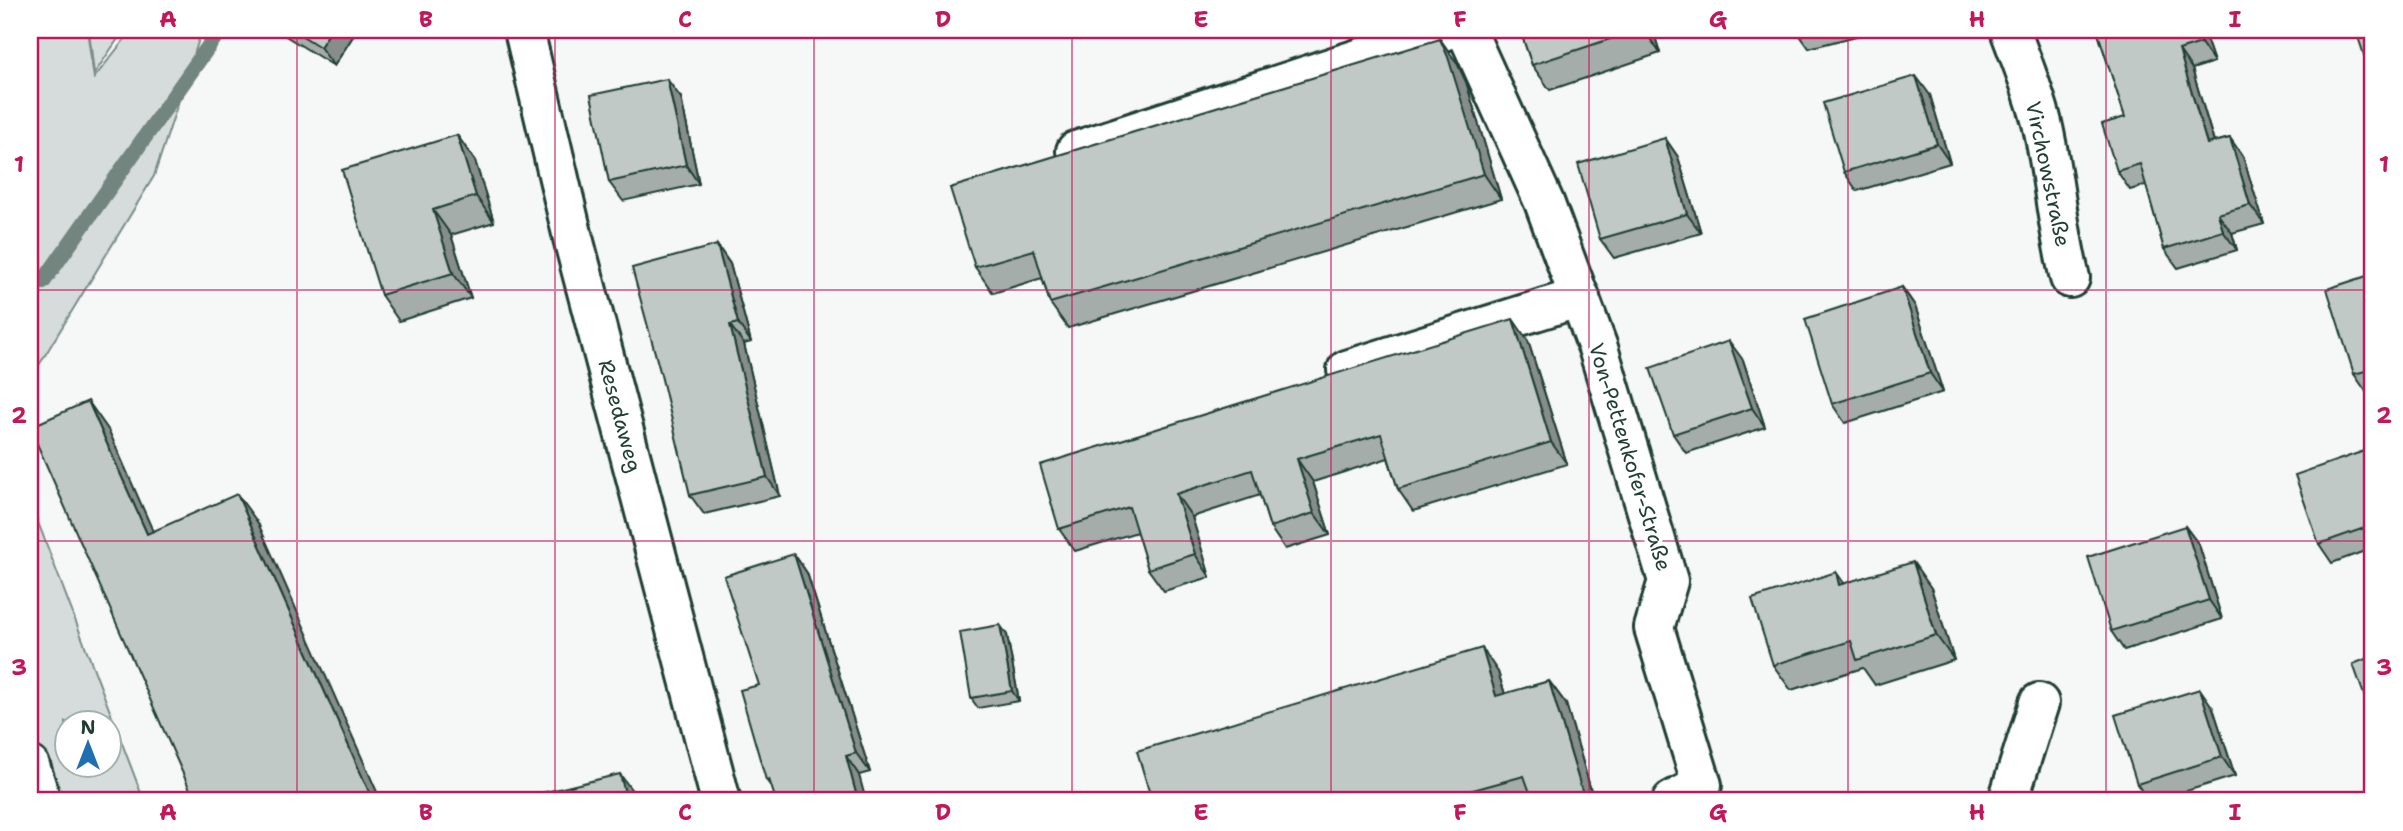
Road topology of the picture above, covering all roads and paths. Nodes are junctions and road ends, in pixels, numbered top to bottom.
1 (524, 30) edge
2 (1447, 30) edge
3 (1466, 30) edge
4 (2010, 30) edge
5 (1044, 162) edge
6 (2070, 278) dead end
7 (1580, 297) junction
8 (1316, 380) edge
9 (2039, 703) dead end
10 (30, 766) edge
11 (41, 801) edge
12 (721, 801) edge
13 (1672, 801) edge
14 (2008, 801) edge

1 - 12 street, Resedaweg
2 - 5 street
3 - 7 street, Von-Pettenkofer-Straße
4 - 6 street, Virchowstraße
7 - 8 street
7 - 13 street, Von-Pettenkofer-Straße
9 - 14 street
10 - 11 street

